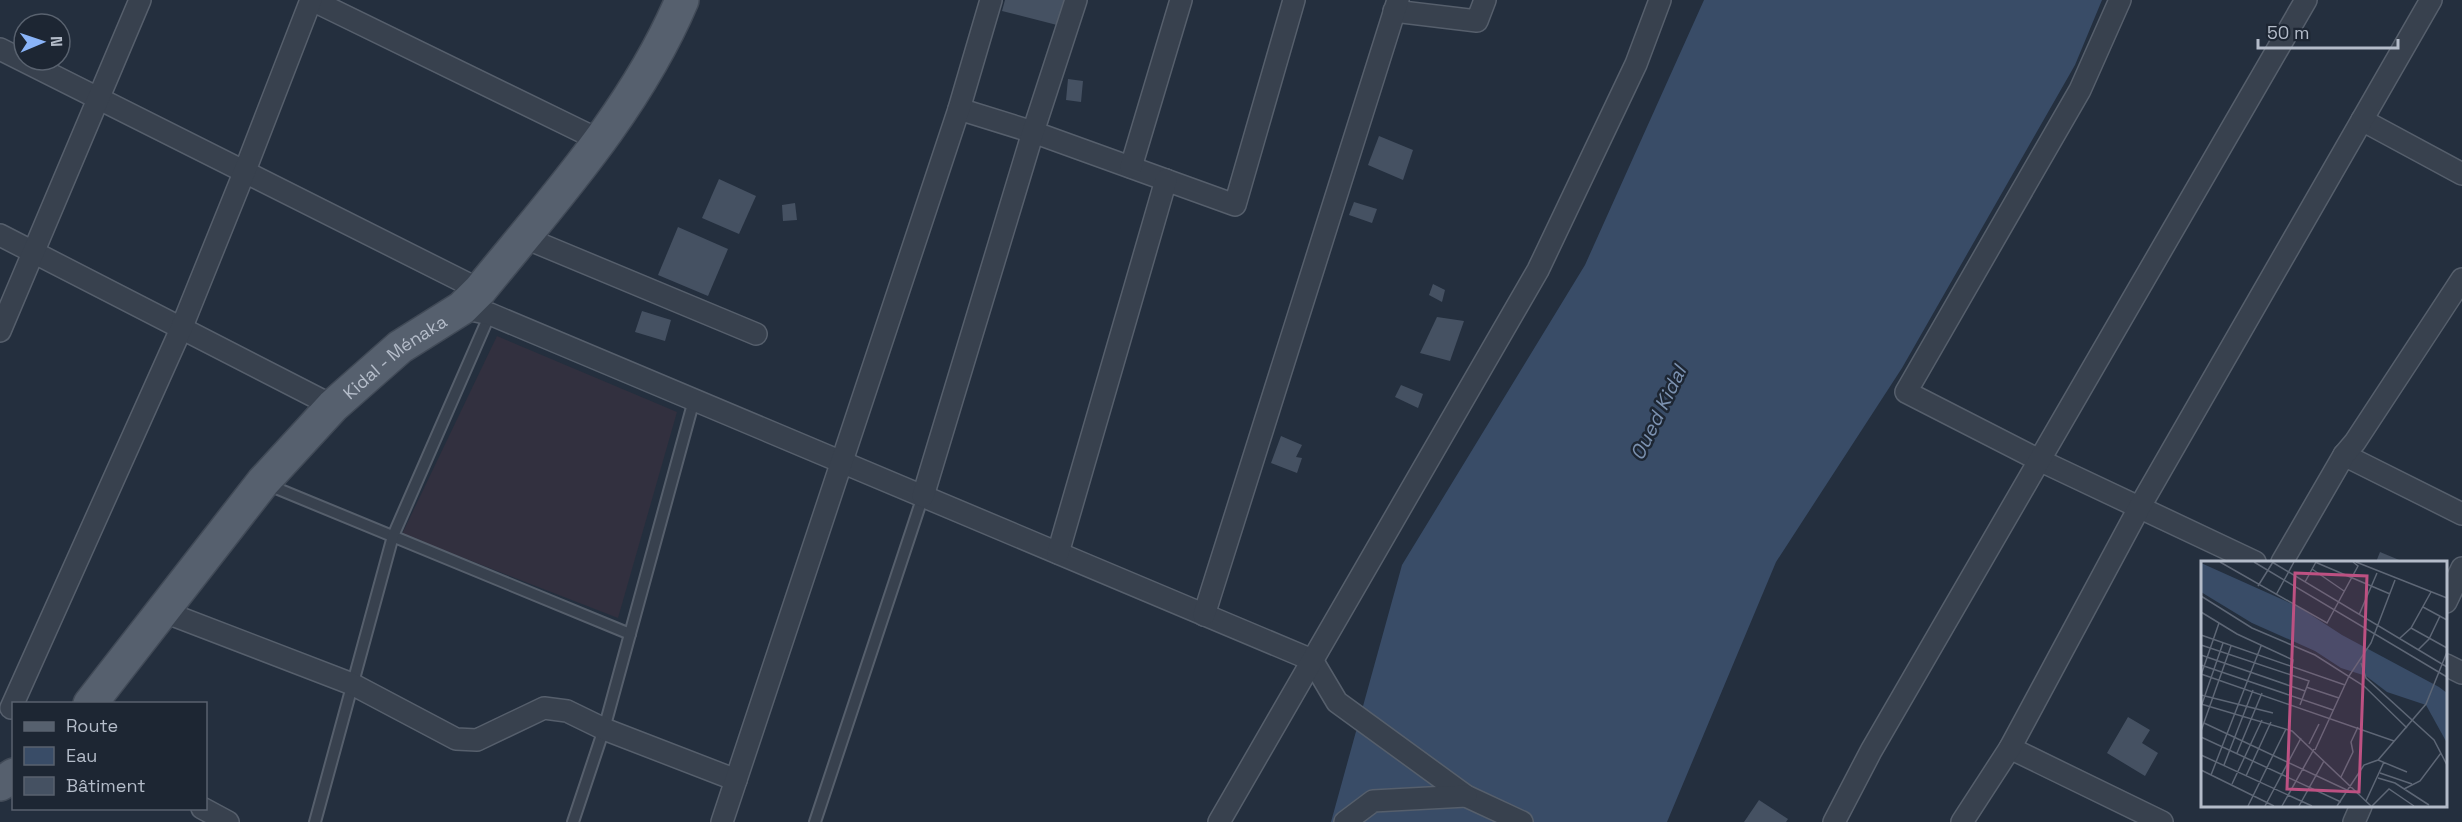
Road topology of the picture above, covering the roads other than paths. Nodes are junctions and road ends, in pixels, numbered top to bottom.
1 (141, 0) edge
2 (311, 0) edge
3 (682, 0) edge
4 (991, 0) edge
5 (1076, 0) edge
6 (1181, 0) edge
7 (1294, 0) edge
8 (1485, 0) edge
9 (1660, 0) edge
10 (2120, 0) edge
11 (2306, 0) edge
12 (2431, 0) edge
13 (1396, 6) edge
14 (0, 49) edge
15 (98, 99) junction
16 (959, 109) junction
17 (2362, 120) junction
18 (1033, 132) junction
19 (601, 141) junction
20 (1131, 167) junction
21 (244, 173) junction
22 (2462, 174) edge
23 (1166, 180) junction
24 (0, 235) edge
25 (523, 237) junction
26 (34, 250) junction
27 (2462, 279) edge
28 (478, 304) junction
29 (181, 329) junction
30 (0, 330) edge
31 (756, 334) dead end
32 (694, 400) junction
33 (333, 406) junction
34 (2344, 455) junction
35 (2039, 460) junction
36 (842, 462) junction
37 (263, 483) junction
38 (922, 496) junction
39 (2139, 508) junction
40 (2462, 514) edge
41 (393, 536) junction
42 (1058, 553) junction
43 (2253, 561) edge
44 (2283, 561) edge
45 (2462, 568) edge
46 (2447, 598) edge
47 (162, 612) junction
48 (1204, 615) junction
49 (630, 634) junction
50 (1312, 660) junction
51 (2447, 666) edge
52 (2462, 673) edge
53 (352, 684) junction
54 (92, 702) edge
55 (8, 706) edge
56 (604, 729) junction
57 (2010, 748) junction
58 (736, 780) junction
59 (1466, 796) junction
60 (2361, 807) edge
61 (206, 810) edge
62 (228, 822) edge
63 (315, 822) edge
64 (573, 822) edge
65 (722, 822) edge
66 (815, 822) edge
67 (1219, 822) edge
68 (1345, 822) edge
69 (1522, 822) edge
70 (1834, 822) edge
71 (1962, 822) edge
72 (2162, 822) edge
73 (2354, 822) edge

1 - 15 street
2 - 19 street
2 - 21 street
3 - 19 main road, Kidal - Ménaka
4 - 16 street
5 - 18 street
6 - 20 street
7 - 23 street
8 - 13 street
9 - 50 street
10 - 35 street
11 - 35 street
12 - 17 street
13 - 48 street
14 - 15 street
15 - 21 street
15 - 26 street
16 - 18 street
16 - 36 street
17 - 22 street
17 - 39 street
18 - 20 street
18 - 38 street
19 - 25 main road, Kidal - Ménaka
20 - 23 street
21 - 28 street
21 - 29 street
23 - 42 street
24 - 26 street
25 - 28 main road, Kidal - Ménaka
25 - 31 street
26 - 29 street
26 - 30 street
27 - 34 street
28 - 32 street
28 - 33 main road, Kidal - Ménaka
28 - 41 lane
29 - 33 street
29 - 55 street
32 - 36 street
32 - 49 lane
33 - 37 main road, Kidal - Ménaka
34 - 40 street
34 - 44 street
35 - 39 street
35 - 70 street
36 - 38 street
36 - 58 street
37 - 41 lane
37 - 47 main road, Kidal - Ménaka
38 - 42 street
38 - 66 lane
39 - 43 street
39 - 57 street
41 - 49 lane
41 - 53 lane
42 - 48 street
45 - 46 street
47 - 53 street
47 - 54 main road, Kidal - Ménaka
48 - 50 street
49 - 56 lane
50 - 59 street
50 - 67 street
51 - 52 street
53 - 56 street
53 - 63 lane
56 - 58 street
56 - 64 lane
57 - 71 street
57 - 72 street
58 - 65 street
59 - 68 street
59 - 69 street
60 - 73 street
61 - 62 street

